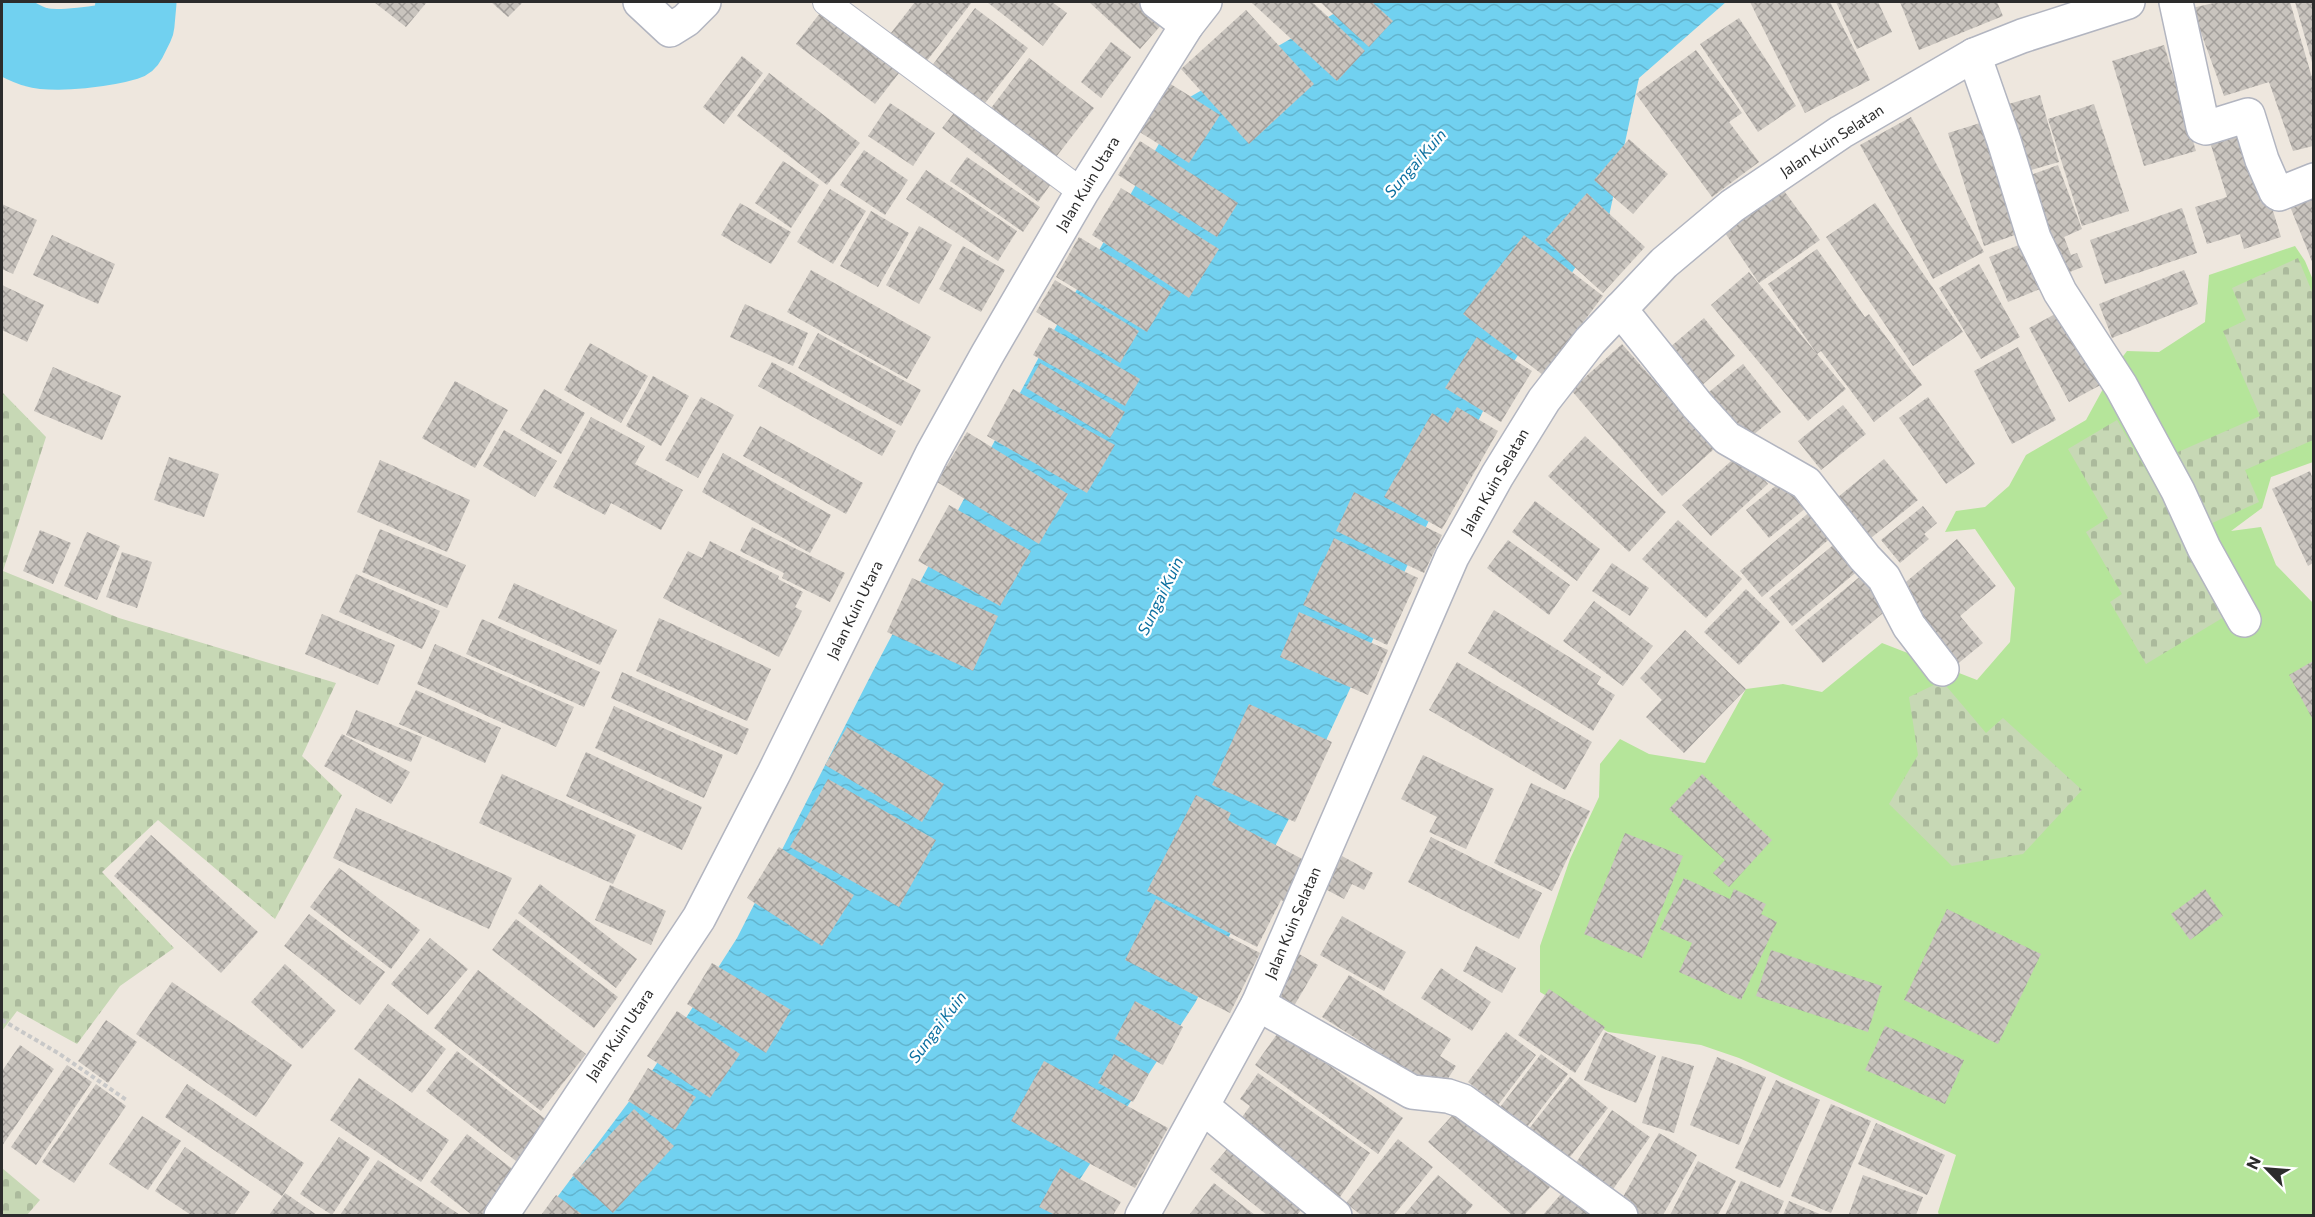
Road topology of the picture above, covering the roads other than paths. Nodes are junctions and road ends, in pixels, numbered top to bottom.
1 (640, 2) edge
2 (704, 2) edge
3 (826, 2) edge
4 (1157, 2) edge
5 (2128, 2) edge
6 (2176, 2) edge
7 (1196, 13) edge
8 (1974, 55) junction
9 (2313, 180) edge
10 (1082, 192) junction
11 (1620, 309) junction
12 (2244, 620) dead end
13 (1942, 669) dead end
14 (1258, 1004) junction
15 (1203, 1107) junction
16 (501, 1215) edge
17 (1142, 1215) edge
18 (1335, 1215) edge
19 (1621, 1215) edge

1 - 2 street
3 - 10 lane
4 - 7 street
5 - 8 street, Jalan Kuin Selatan
6 - 9 street
7 - 10 street, Jalan Kuin Utara
8 - 11 street, Jalan Kuin Selatan
8 - 12 street
10 - 16 street, Jalan Kuin Utara
11 - 13 street
11 - 14 street, Jalan Kuin Selatan
14 - 15 street, Jalan Kuin Selatan
14 - 19 street
15 - 17 street, Jalan Kuin Selatan
15 - 18 street

